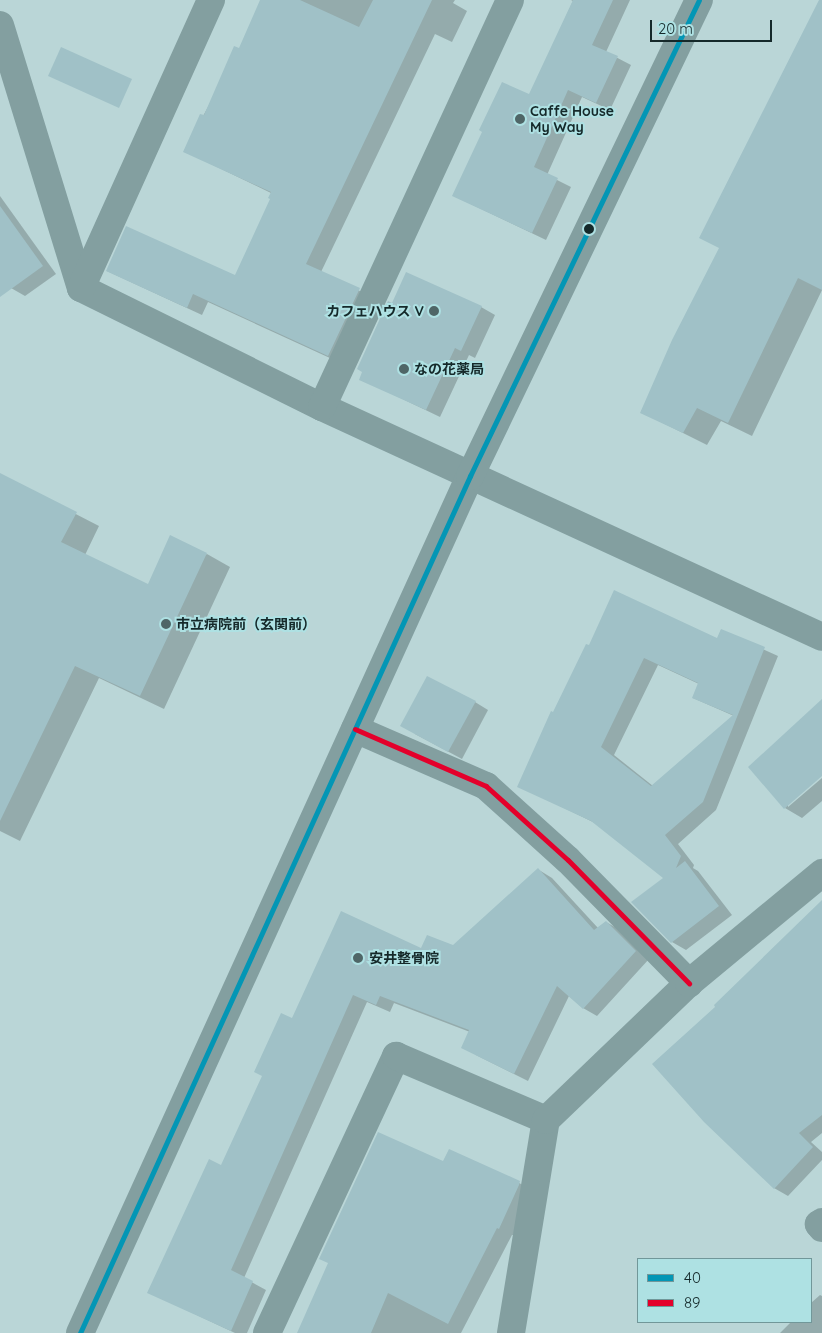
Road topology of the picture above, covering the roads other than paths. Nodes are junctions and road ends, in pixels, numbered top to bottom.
1 (211, 0) edge
2 (510, 0) edge
3 (699, 0) edge
4 (0, 25) edge
5 (81, 288) junction
6 (322, 407) junction
7 (470, 476) junction
8 (822, 637) edge
9 (355, 729) junction
10 (822, 873) edge
11 (689, 983) junction
12 (546, 1120) junction
13 (822, 1222) edge
14 (822, 1228) edge
15 (80, 1333) edge
16 (267, 1333) edge
17 (511, 1333) edge

1 - 5 street
2 - 6 street
3 - 7 street
4 - 5 street
5 - 6 street
6 - 7 street
7 - 8 street
7 - 9 street
9 - 11 street
9 - 15 street
10 - 11 street
11 - 12 street
12 - 16 street
12 - 17 street
13 - 14 street

